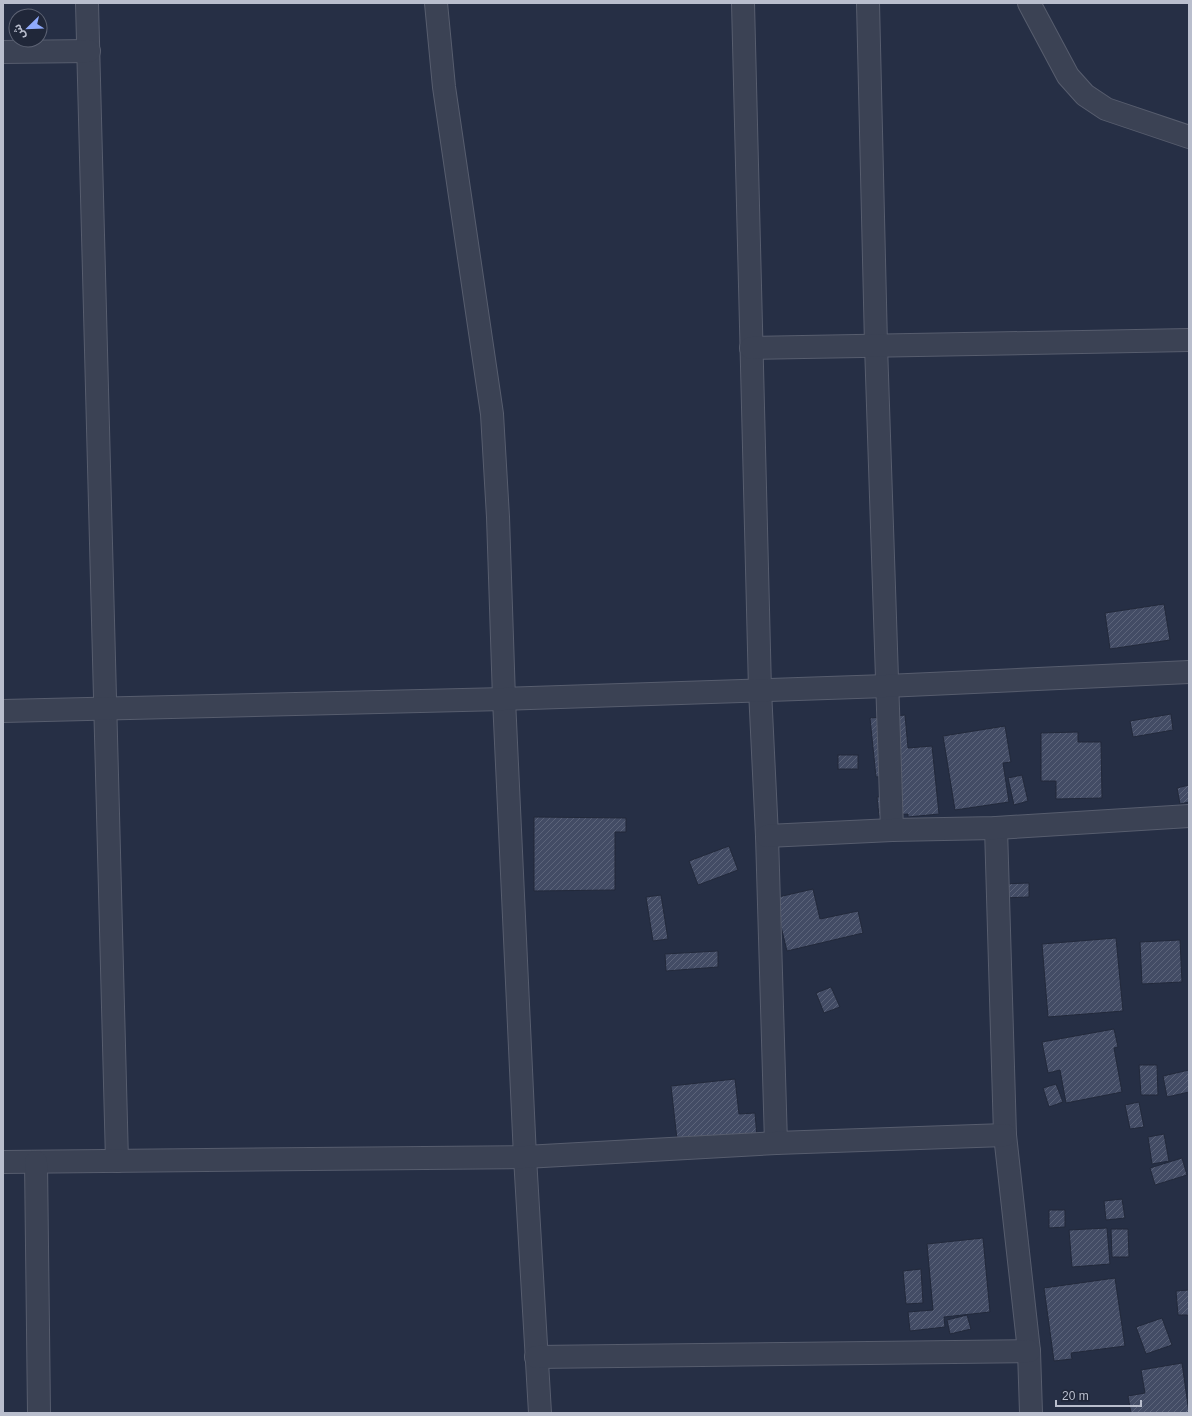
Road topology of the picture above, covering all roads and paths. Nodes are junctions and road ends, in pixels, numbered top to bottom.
1 (87, 3) edge
2 (436, 3) edge
3 (743, 3) edge
4 (868, 3) edge
5 (1028, 3) edge
6 (89, 51) junction
7 (3, 52) edge
8 (1189, 137) edge
9 (1189, 340) edge
10 (876, 345) junction
11 (751, 348) junction
12 (1189, 672) edge
13 (886, 686) junction
14 (760, 690) junction
15 (504, 699) junction
16 (106, 708) junction
17 (3, 711) edge
18 (1189, 816) edge
19 (996, 828) junction
20 (892, 830) junction
21 (767, 836) junction
22 (1005, 1135) junction
23 (776, 1143) junction
24 (525, 1157) junction
25 (117, 1161) junction
26 (3, 1162) edge
27 (36, 1162) junction
28 (1029, 1351) junction
29 (536, 1357) junction
30 (39, 1413) edge
31 (540, 1413) edge
32 (1031, 1413) edge

1 - 6 street
2 - 15 street
3 - 11 street
4 - 10 street
5 - 8 street
6 - 7 street
6 - 16 street
9 - 10 street
10 - 11 street
10 - 13 street
11 - 14 street
12 - 13 street
13 - 14 street
13 - 20 street
14 - 15 street
14 - 21 street
15 - 16 street
15 - 24 street
16 - 17 street
16 - 25 street
18 - 19 street
19 - 20 street
19 - 22 street
20 - 21 street
21 - 23 street
22 - 23 street
22 - 28 street
23 - 24 street
24 - 25 street
24 - 29 street
25 - 27 street
26 - 27 street
27 - 30 street
28 - 29 street
28 - 32 street
29 - 31 street

